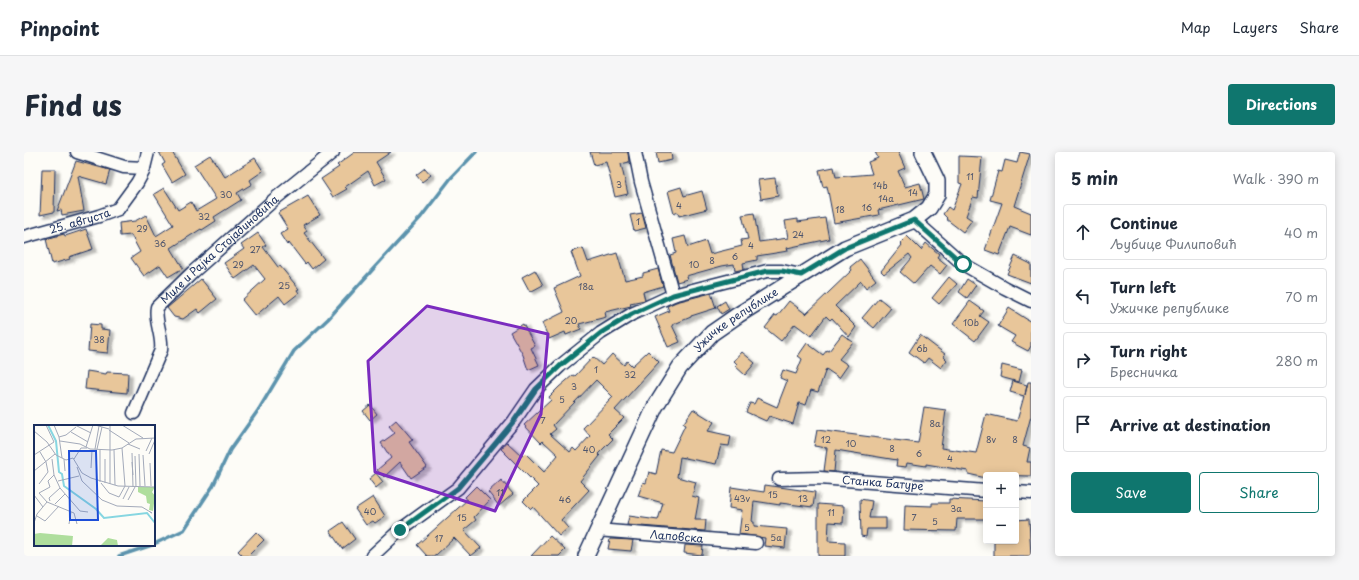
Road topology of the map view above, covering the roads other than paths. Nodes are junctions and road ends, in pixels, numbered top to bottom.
1 (76, 152) edge
2 (148, 152) edge
3 (333, 152) edge
4 (635, 152) edge
5 (923, 152) edge
6 (144, 168) junction
7 (914, 220) junction
8 (24, 237) edge
9 (801, 275) junction
10 (673, 295) junction
11 (1031, 301) edge
12 (134, 413) dead end
13 (779, 478) dead end
14 (983, 491) edge
15 (1019, 492) edge
16 (1031, 493) edge
17 (597, 530) junction
18 (756, 543) dead end
19 (372, 556) edge
20 (586, 556) edge

1 - 6 street
2 - 6 street, 25. августа
3 - 12 street, Миле и Рајка Стојадиновића
4 - 10 street
5 - 7 street, Ужичке републике
6 - 8 street, 25. августа
7 - 9 street, Ужичке републике
7 - 11 street
9 - 10 street
9 - 17 street, Ужичке републике
10 - 19 street
13 - 14 street, Станка Батуре
15 - 16 street
17 - 18 street, Лаповска
17 - 20 street, Ужичке републике

